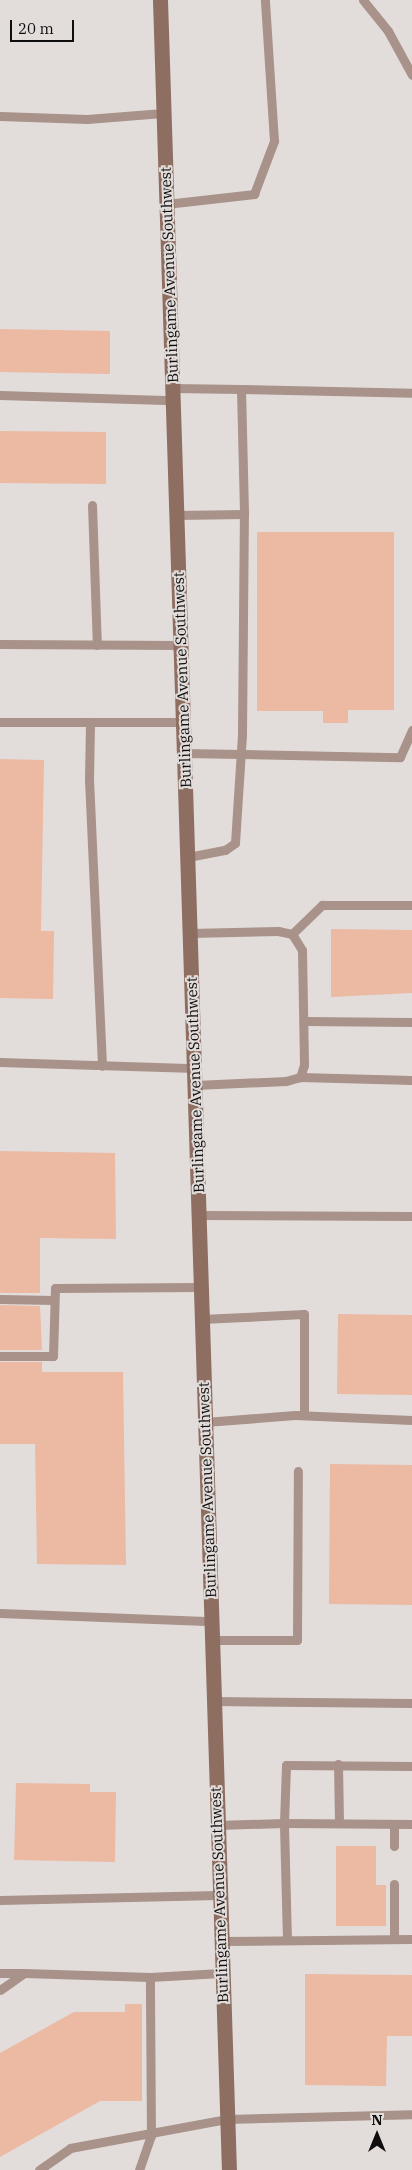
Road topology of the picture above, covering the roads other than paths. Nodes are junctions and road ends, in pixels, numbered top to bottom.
1 (160, 0) edge
2 (265, 0) edge
3 (363, 0) edge
4 (412, 75) edge
5 (163, 113) junction
6 (0, 116) edge
7 (166, 204) junction
8 (241, 389) junction
9 (412, 393) edge
10 (0, 394) edge
11 (172, 394) junction
12 (92, 505) dead end
13 (244, 514) junction
14 (176, 515) junction
15 (0, 644) edge
16 (97, 645) junction
17 (181, 645) junction
18 (0, 722) edge
19 (183, 722) junction
20 (90, 723) junction
21 (412, 730) edge
22 (184, 753) junction
23 (238, 753) junction
24 (188, 857) junction
25 (412, 905) edge
26 (190, 933) junction
27 (292, 934) junction
28 (304, 1021) junction
29 (412, 1022) edge
30 (0, 1062) edge
31 (102, 1066) junction
32 (194, 1068) junction
33 (300, 1077) junction
34 (412, 1080) edge
35 (195, 1085) junction
36 (199, 1215) junction
37 (412, 1216) edge
38 (201, 1287) junction
39 (0, 1299) edge
40 (54, 1300) junction
41 (202, 1319) junction
42 (0, 1356) edge
43 (304, 1416) junction
44 (412, 1420) edge
45 (205, 1422) junction
46 (298, 1471) dead end
47 (0, 1613) edge
48 (212, 1621) junction
49 (212, 1640) junction
50 (213, 1701) junction
51 (412, 1703) edge
52 (338, 1764) junction
53 (412, 1766) edge
54 (284, 1823) junction
55 (339, 1824) junction
56 (394, 1824) junction
57 (412, 1824) edge
58 (216, 1825) junction
59 (394, 1846) dead end
60 (394, 1884) dead end
61 (218, 1895) junction
62 (0, 1900) edge
63 (394, 1939) junction
64 (412, 1939) edge
65 (287, 1940) junction
66 (220, 1941) junction
67 (0, 1973) edge
68 (24, 1974) junction
69 (221, 1974) junction
70 (150, 1977) junction
71 (0, 1990) edge
72 (412, 2114) edge
73 (227, 2119) junction
74 (150, 2136) junction
75 (39, 2170) edge
76 (139, 2170) edge
77 (229, 2170) edge

1 - 5 street, Burlingame Avenue Southwest
2 - 7 lane
3 - 4 lane
5 - 6 lane
5 - 7 street, Burlingame Avenue Southwest
7 - 11 street, Burlingame Avenue Southwest
8 - 9 lane
8 - 11 lane
8 - 13 lane
10 - 11 lane
11 - 14 street, Burlingame Avenue Southwest
12 - 16 lane
13 - 14 lane
13 - 23 lane
14 - 17 street, Burlingame Avenue Southwest
15 - 16 lane
16 - 17 lane
17 - 19 street, Burlingame Avenue Southwest
18 - 20 lane
19 - 20 lane
19 - 22 street, Burlingame Avenue Southwest
20 - 31 lane
21 - 23 lane
22 - 23 lane
22 - 24 street, Burlingame Avenue Southwest
23 - 24 lane
24 - 26 street, Burlingame Avenue Southwest
25 - 27 lane
26 - 27 lane
26 - 32 street, Burlingame Avenue Southwest
27 - 28 lane
28 - 29 lane
28 - 33 lane
30 - 31 lane
31 - 32 lane
32 - 35 street, Burlingame Avenue Southwest
33 - 34 lane
33 - 35 lane
35 - 36 street, Burlingame Avenue Southwest
36 - 37 lane
36 - 38 street, Burlingame Avenue Southwest
38 - 40 lane
38 - 41 street, Burlingame Avenue Southwest
39 - 40 lane
40 - 42 lane
41 - 43 lane
41 - 45 street, Burlingame Avenue Southwest
43 - 44 lane
43 - 45 lane
45 - 48 street, Burlingame Avenue Southwest
46 - 49 lane
47 - 48 lane
48 - 49 street, Burlingame Avenue Southwest
49 - 50 street, Burlingame Avenue Southwest
50 - 51 lane
50 - 58 street, Burlingame Avenue Southwest
52 - 53 lane
52 - 54 lane
52 - 55 lane
54 - 55 lane
54 - 58 lane
54 - 65 lane
55 - 56 lane
56 - 57 lane
56 - 59 lane
58 - 61 street, Burlingame Avenue Southwest
60 - 63 lane
61 - 62 lane
61 - 66 street, Burlingame Avenue Southwest
63 - 64 lane
63 - 65 lane
65 - 66 lane
66 - 69 street, Burlingame Avenue Southwest
67 - 68 lane
68 - 70 lane
68 - 71 lane
69 - 70 lane
69 - 73 street, Burlingame Avenue Southwest
70 - 74 lane
72 - 73 lane
73 - 74 lane
73 - 77 street, Burlingame Avenue Southwest
74 - 75 lane
74 - 76 lane

